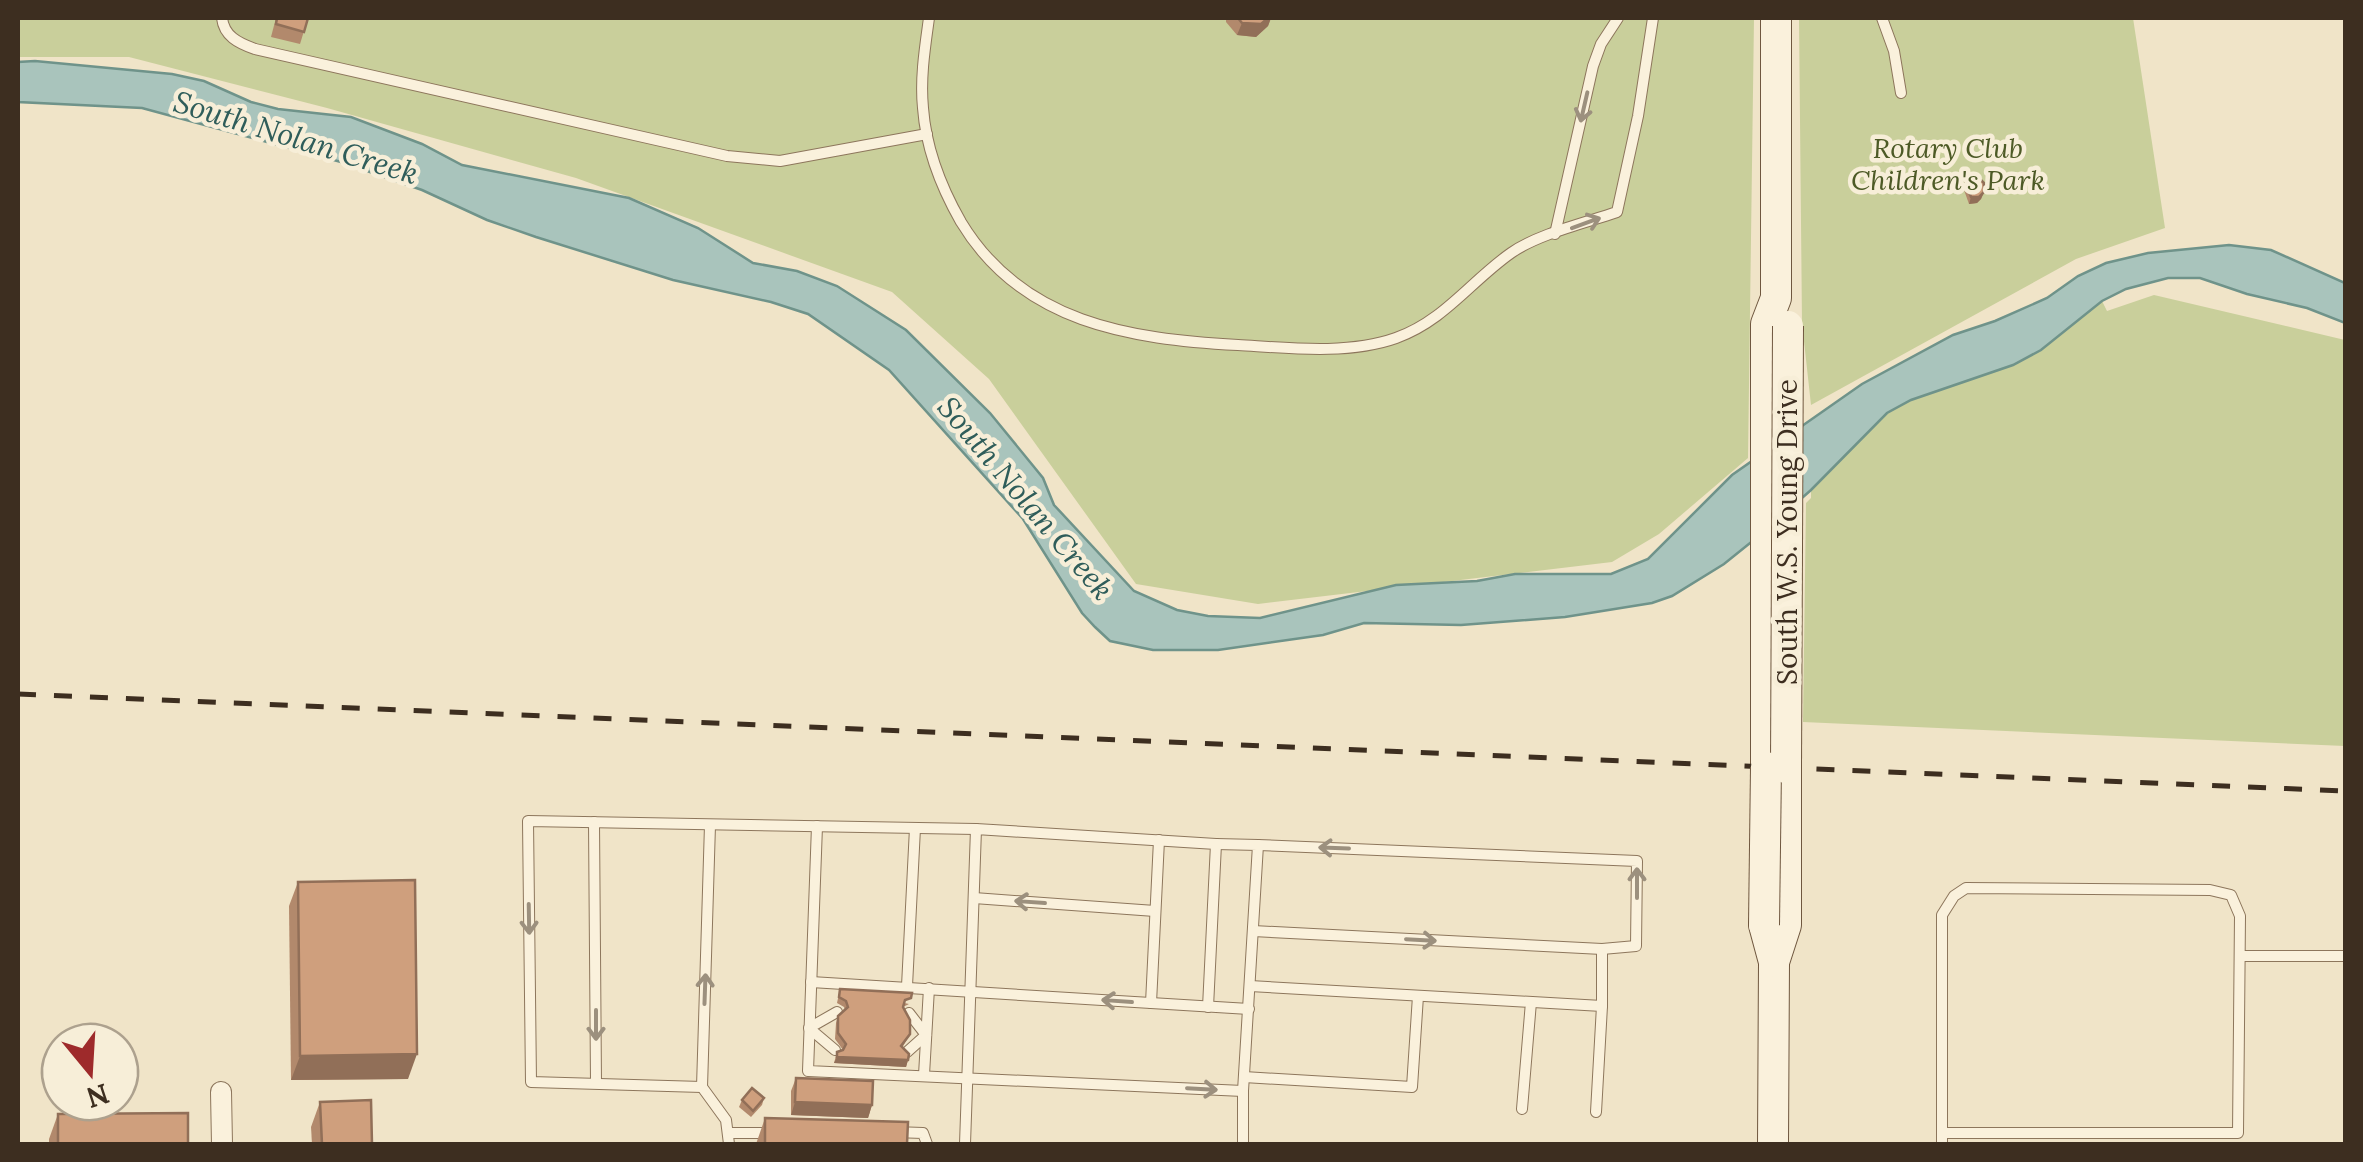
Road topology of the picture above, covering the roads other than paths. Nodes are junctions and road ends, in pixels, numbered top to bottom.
1 (222, 18) edge
2 (929, 18) edge
3 (1618, 18) edge
4 (1653, 18) edge
5 (1776, 18) edge
6 (1882, 18) edge
7 (1902, 93) dead end
8 (927, 134) junction
9 (1555, 234) junction
10 (594, 822) junction
11 (710, 824) junction
12 (817, 826) junction
13 (915, 828) junction
14 (976, 829) junction
15 (1159, 840) junction
16 (1216, 844) junction
17 (1258, 845) junction
18 (974, 898) junction
19 (1155, 911) junction
20 (1253, 931) junction
21 (1602, 950) junction
22 (2240, 956) junction
23 (2346, 956) edge
24 (811, 982) junction
25 (906, 986) junction
26 (1250, 986) junction
27 (929, 988) junction
28 (970, 991) junction
29 (1418, 996) junction
30 (1531, 1002) junction
31 (1151, 1003) junction
32 (1602, 1006) junction
33 (1208, 1007) junction
34 (1249, 1009) junction
35 (836, 1012) edge
36 (908, 1013) edge
37 (809, 1028) junction
38 (926, 1034) junction
39 (835, 1050) edge
40 (906, 1052) edge
41 (924, 1075) junction
42 (965, 1076) junction
43 (1244, 1077) junction
44 (596, 1083) junction
45 (702, 1087) junction
46 (1243, 1091) junction
47 (221, 1092) dead end
48 (1522, 1110) dead end
49 (1596, 1112) dead end
50 (778, 1132) edge
51 (886, 1132) edge
52 (1974, 1134) junction
53 (2037, 1134) junction
54 (728, 1139) edge
55 (1942, 1139) edge
56 (222, 1144) edge
57 (927, 1144) edge
58 (965, 1144) edge
59 (1243, 1144) edge
60 (1773, 1144) edge
61 (1982, 1144) edge
62 (2029, 1144) edge

1 - 8 lane
2 - 8 lane
3 -> 9 lane
9 -> 4 lane
5 - 60 main road, South W.S. Young Drive, bridge
6 - 7 lane
8 - 9 lane
10 - 11 lane
10 -> 44 lane
10 -> 44 lane
11 - 12 lane
45 -> 11 lane
12 - 13 lane
12 - 24 lane
13 - 14 lane
13 - 25 lane
14 - 15 lane
14 - 18 lane
15 - 16 lane
15 - 19 lane
16 - 17 lane
16 - 33 lane
17 - 20 lane
21 -> 17 lane
19 -> 18 lane
18 - 28 lane
19 - 31 lane
20 -> 21 lane
20 - 26 lane
21 - 32 lane
22 - 23 lane
22 - 53 lane
22 - 55 lane
24 - 25 lane
24 - 37 lane
25 - 27 lane
26 - 29 lane
26 - 34 lane
27 - 28 lane
27 - 38 lane
31 -> 28 lane
28 - 42 lane
29 - 30 lane
29 - 43 lane
30 - 32 lane
30 - 48 lane
31 - 33 lane
32 - 49 lane
33 - 34 lane
34 - 43 lane
35 - 37 lane
36 - 38 lane
37 - 39 lane
37 - 41 lane
38 - 40 lane
38 - 41 lane
41 - 42 lane
42 -> 46 lane
42 - 58 lane
43 - 46 lane
44 - 45 lane
45 - 54 lane
46 - 59 lane
47 - 56 street
50 - 54 lane
51 - 57 lane
52 - 53 lane
52 - 55 lane
52 - 61 lane
53 - 62 lane

